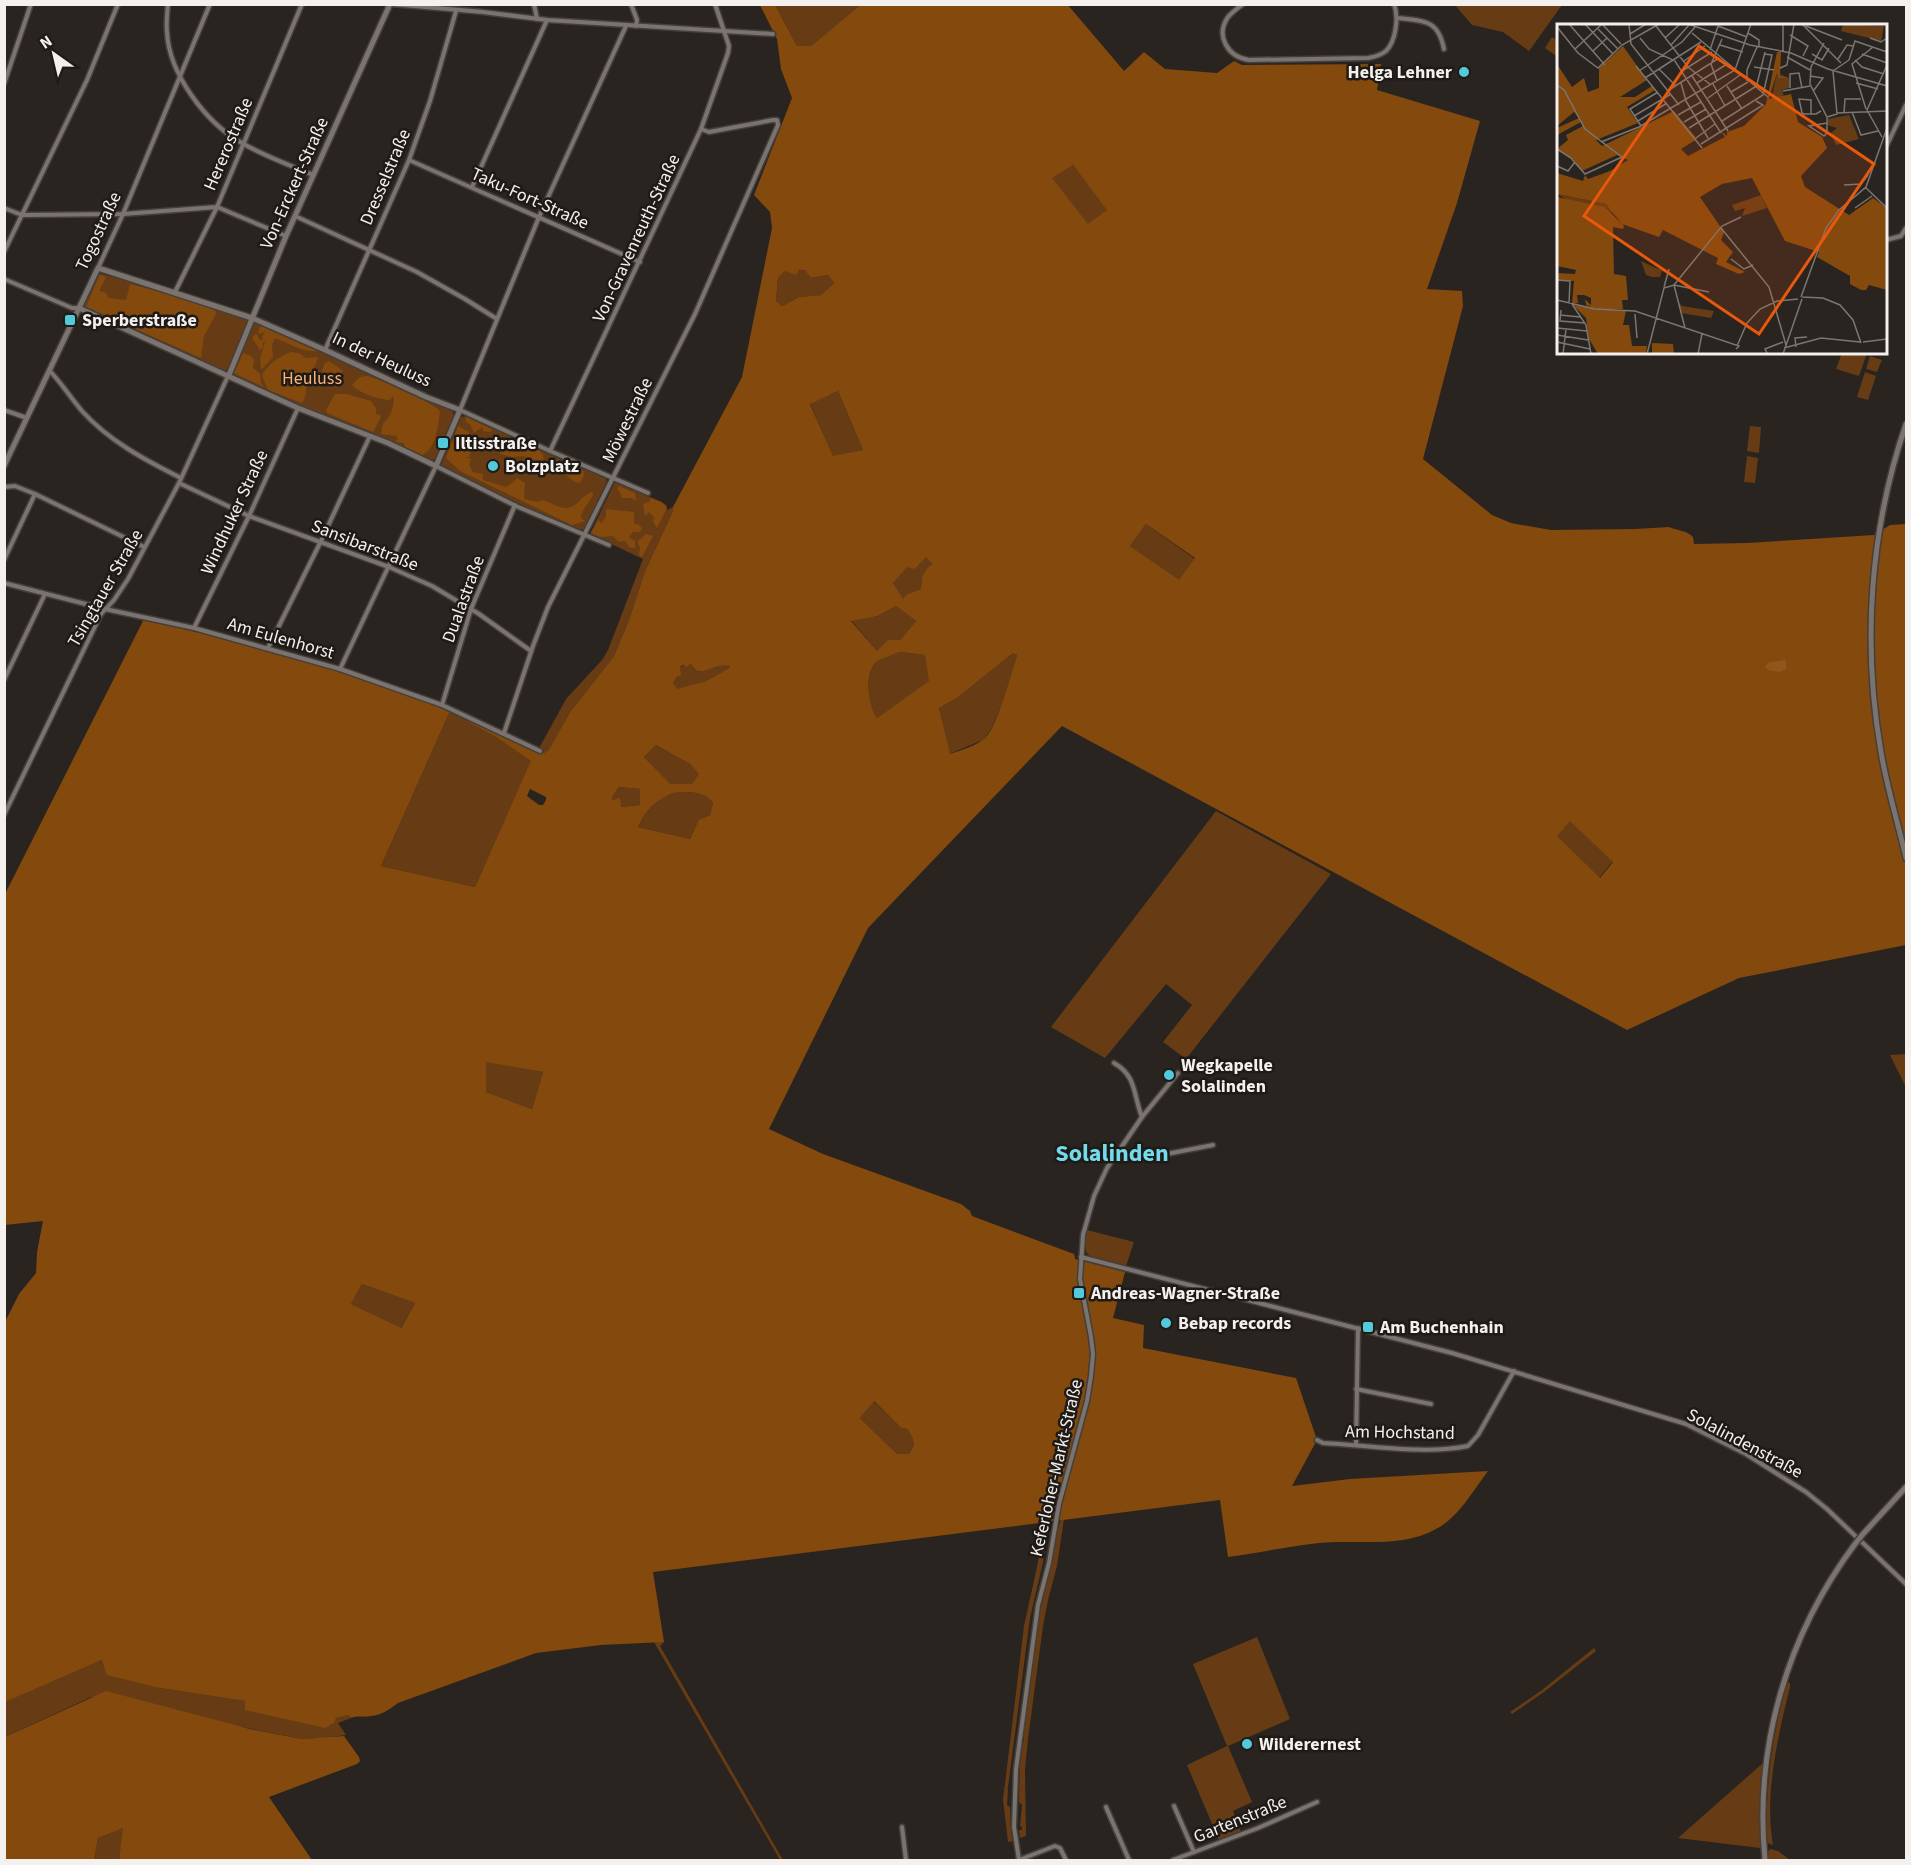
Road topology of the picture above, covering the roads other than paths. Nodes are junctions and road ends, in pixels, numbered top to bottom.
1 (31, 4) edge
2 (118, 4) edge
3 (168, 4) edge
4 (210, 4) edge
5 (302, 4) edge
6 (391, 4) edge
7 (534, 4) edge
8 (631, 4) edge
9 (715, 4) edge
10 (1243, 4) edge
11 (1394, 4) edge
12 (456, 11) junction
13 (1397, 18) junction
14 (537, 19) junction
15 (547, 20) junction
16 (626, 26) junction
17 (636, 26) junction
18 (723, 32) junction
19 (773, 34) dead end
20 (1444, 49) dead end
21 (180, 76) junction
22 (4, 84) edge
23 (1906, 105) edge
24 (701, 129) junction
25 (242, 144) junction
26 (1887, 145) edge
27 (409, 160) junction
28 (313, 175) junction
29 (472, 187) junction
30 (217, 207) junction
31 (4, 208) edge
32 (123, 214) junction
33 (22, 215) junction
34 (295, 216) junction
35 (539, 217) junction
36 (1906, 228) edge
37 (286, 236) junction
38 (1887, 240) edge
39 (368, 251) junction
40 (4, 252) edge
41 (640, 262) junction
42 (98, 268) junction
43 (4, 279) edge
44 (175, 292) junction
45 (79, 308) junction
46 (252, 318) junction
47 (497, 319) junction
48 (325, 350) junction
49 (50, 371) junction
50 (229, 375) junction
51 (298, 408) junction
52 (4, 410) edge
53 (460, 410) junction
54 (27, 418) junction
55 (1906, 424) edge
56 (370, 436) junction
57 (550, 452) junction
58 (4, 466) edge
59 (436, 466) junction
60 (181, 478) junction
61 (613, 479) junction
62 (179, 483) junction
63 (4, 487) edge
64 (648, 493) dead end
65 (35, 494) junction
66 (515, 505) junction
67 (249, 516) junction
68 (585, 535) junction
69 (321, 541) junction
70 (609, 545) dead end
71 (144, 547) junction
72 (4, 560) edge
73 (389, 567) junction
74 (4, 583) edge
75 (46, 593) junction
76 (105, 609) junction
77 (471, 609) junction
78 (194, 628) junction
79 (268, 648) junction
80 (531, 651) junction
81 (340, 669) junction
82 (4, 680) edge
83 (442, 705) junction
84 (504, 733) junction
85 (540, 751) dead end
86 (4, 815) edge
87 (1906, 858) edge
88 (1114, 1064) dead end
89 (1178, 1073) dead end
90 (1142, 1117) junction
91 (1213, 1145) dead end
92 (1117, 1153) junction
93 (1081, 1257) junction
94 (1358, 1328) junction
95 (1514, 1371) junction
96 (1356, 1389) junction
97 (1431, 1404) dead end
98 (1317, 1440) dead end
99 (1356, 1445) junction
100 (1906, 1488) edge
101 (1906, 1584) edge
102 (1317, 1802) dead end
103 (1174, 1806) dead end
104 (1106, 1807) dead end
105 (902, 1827) dead end
106 (1194, 1852) junction
107 (906, 1860) edge
108 (1018, 1860) edge
109 (1066, 1860) edge
110 (1129, 1860) edge
111 (1173, 1860) edge
112 (1765, 1860) edge

1 - 22 street
2 - 33 street
3 - 21 street
4 - 21 street, Togostraße
5 - 25 street, Hererostraße
6 - 12 street
6 - 28 street, Von-Erckert-Straße
7 - 14 street
8 - 17 street
9 - 18 street, Von-Gravenreuth-Straße
10 - 13 street
11 - 13 street
12 - 14 street
12 - 27 street, Dresselstraße
13 - 20 street
14 - 15 street
15 - 16 street
15 - 29 street
16 - 17 street
16 - 35 street
17 - 18 street
18 - 19 street
18 - 24 street, Von-Gravenreuth-Straße
21 - 25 street
21 - 32 street, Togostraße
23 - 26 street
24 - 41 street, Von-Gravenreuth-Straße
24 - 61 street, Möwestraße
25 - 28 street
25 - 30 street, Hererostraße
27 - 29 street, Taku-Fort-Straße
27 - 39 street, Dresselstraße
28 - 34 street, Von-Erckert-Straße
29 - 35 street, Taku-Fort-Straße
30 - 32 street
30 - 37 street
30 - 44 street, Hererostraße
31 - 33 street
32 - 33 street
32 - 42 street, Togostraße
33 - 40 street
34 - 37 street, Von-Erckert-Straße
34 - 39 street
35 - 41 street, Taku-Fort-Straße
35 - 47 street
36 - 38 street
37 - 46 street, Von-Erckert-Straße
39 - 47 street
39 - 48 street, Dresselstraße
41 - 57 street, Von-Gravenreuth-Straße
42 - 44 street, In der Heuluss
42 - 45 street, Togostraße
43 - 45 street
44 - 46 street, In der Heuluss
45 - 49 street, Togostraße
45 - 50 street
46 - 48 street, In der Heuluss
46 - 50 street, Von-Erckert-Straße
47 - 53 street
48 - 53 street, In der Heuluss
49 - 54 street, Togostraße
49 - 60 street
50 - 51 street
50 - 60 street, Tsingtauer Straße
51 - 56 street
51 - 67 street, Windhuker Straße
52 - 54 street
53 - 57 street, In der Heuluss
53 - 59 street
54 - 58 street, Togostraße
55 - 87 street
56 - 59 street
56 - 69 street
57 - 61 street, In der Heuluss
59 - 66 street
59 - 73 street
60 - 62 street, Tsingtauer Straße
61 - 64 street, In der Heuluss
61 - 68 street, Möwestraße
62 - 67 street, Sansibarstraße
62 - 71 street, Tsingtauer Straße
63 - 65 street
65 - 71 street
65 - 72 street
66 - 68 street
66 - 77 street, Dualastraße
67 - 69 street, Sansibarstraße
67 - 78 street, Windhuker Straße
68 - 70 street
68 - 80 street, Möwestraße
69 - 73 street, Sansibarstraße
69 - 79 street
71 - 76 street, Tsingtauer Straße
73 - 77 street, Sansibarstraße
73 - 81 street
74 - 75 street, Am Eulenhorst
75 - 76 street, Am Eulenhorst
75 - 82 street
76 - 78 street, Am Eulenhorst
76 - 86 street, Tsingtauer Straße
77 - 80 street, Sansibarstraße
77 - 83 street, Dualastraße
78 - 79 street, Am Eulenhorst
79 - 81 street, Am Eulenhorst
80 - 84 street, Möwestraße
81 - 83 street, Am Eulenhorst
83 - 84 street, Am Eulenhorst
84 - 85 street, Am Eulenhorst
88 - 90 street
89 - 90 street, Keferloher-Markt-Straße
90 - 92 street, Keferloher-Markt-Straße
91 - 92 street
92 - 93 street, Keferloher-Markt-Straße
93 - 94 street
93 - 108 street, Keferloher-Markt-Straße
94 - 95 street
94 - 96 street
95 - 99 street, Am Hochstand
95 - 101 street, Solalindenstraße
96 - 97 street
96 - 99 street
98 - 99 street, Am Hochstand
100 - 112 street, bridge
102 - 106 street, Gartenstraße
103 - 106 street
104 - 110 street
105 - 107 street
106 - 111 street, Gartenstraße
108 - 109 street

